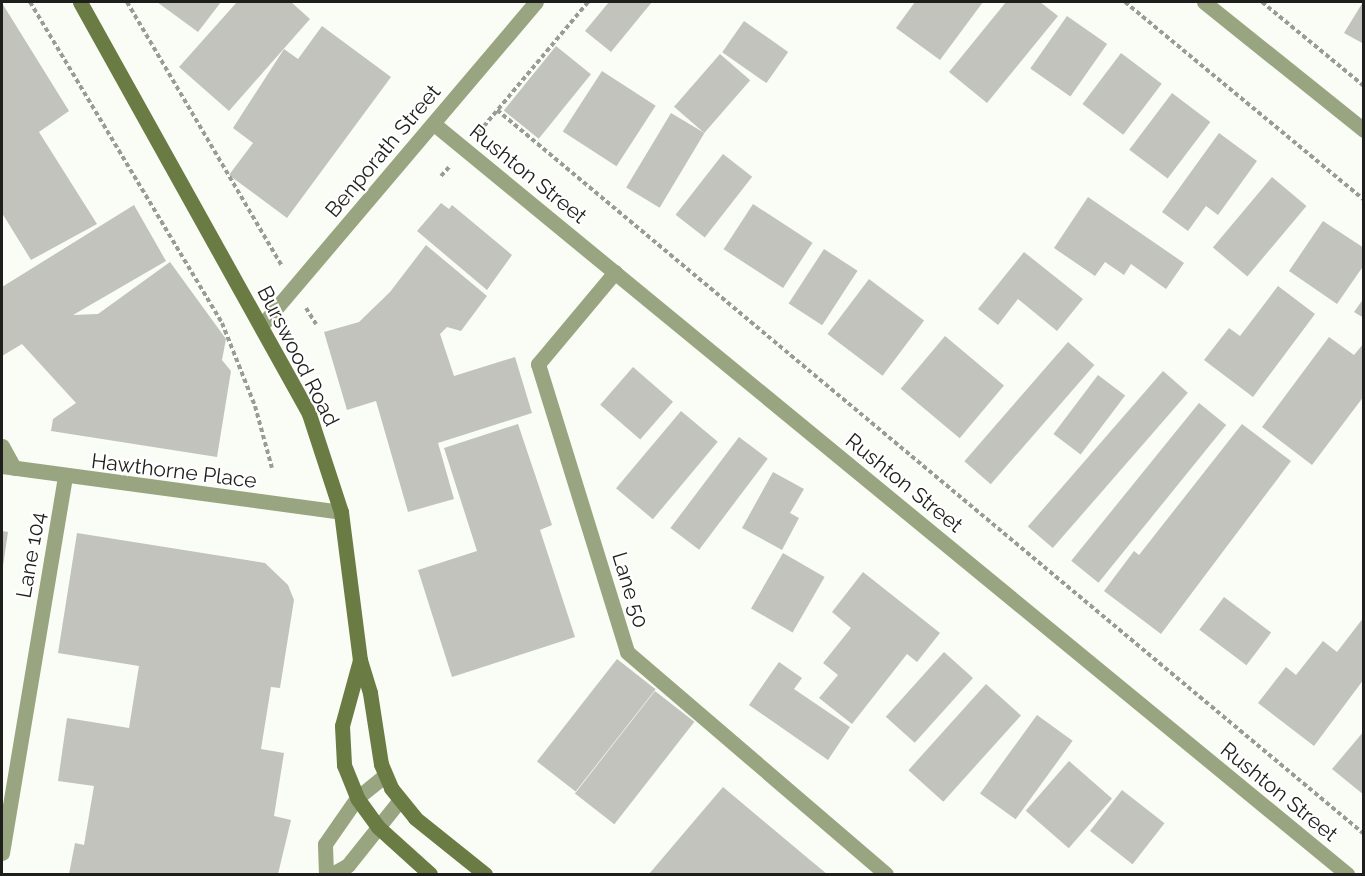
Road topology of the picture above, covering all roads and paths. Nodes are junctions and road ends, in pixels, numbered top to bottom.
1 (30, 2) edge
2 (80, 2) edge
3 (128, 2) edge
4 (536, 2) edge
5 (588, 2) edge
6 (1125, 2) edge
7 (1204, 2) edge
8 (1262, 2) edge
9 (1364, 86) edge
10 (497, 110) junction
11 (434, 124) junction
12 (1364, 130) edge
13 (464, 149) junction
14 (441, 176) dead end
15 (1364, 200) edge
16 (615, 272) junction
17 (294, 287) junction
18 (316, 324) dead end
19 (261, 326) junction
20 (2, 446) edge
21 (8, 467) edge
22 (272, 468) dead end
23 (65, 478) junction
24 (341, 512) junction
25 (360, 660) junction
26 (385, 775) junction
27 (357, 798) junction
28 (399, 801) junction
29 (378, 827) junction
30 (1364, 834) edge
31 (2, 853) edge
32 (326, 874) edge
33 (332, 874) edge
34 (430, 874) edge
35 (485, 874) edge
36 (886, 874) edge
37 (1347, 874) edge

1 - 22 path
2 - 19 main road, Burswood Road
3 - 17 path
4 - 11 street, Benporath Street
5 - 10 path
6 - 15 path
7 - 12 street
8 - 9 path
10 - 13 path
10 - 30 path
11 - 13 street, Rushton Street
11 - 17 street, Benporath Street
13 - 14 path
13 - 16 street, Rushton Street
16 - 36 street, Lane 50
16 - 37 street, Rushton Street
17 - 18 path
17 - 19 street, Benporath Street
19 - 24 main road, Burswood Road
20 - 21 street
21 - 23 street, Hawthorne Place
23 - 24 street, Hawthorne Place
23 - 31 street, Lane 104
24 - 25 main road, Burswood Road
25 - 26 main road
25 - 27 main road, Burswood Road
26 - 27 street
26 - 28 main road
27 - 29 main road, Burswood Road
27 - 32 street
28 - 29 street
28 - 35 main road
29 - 33 street
29 - 34 main road, Burswood Road

